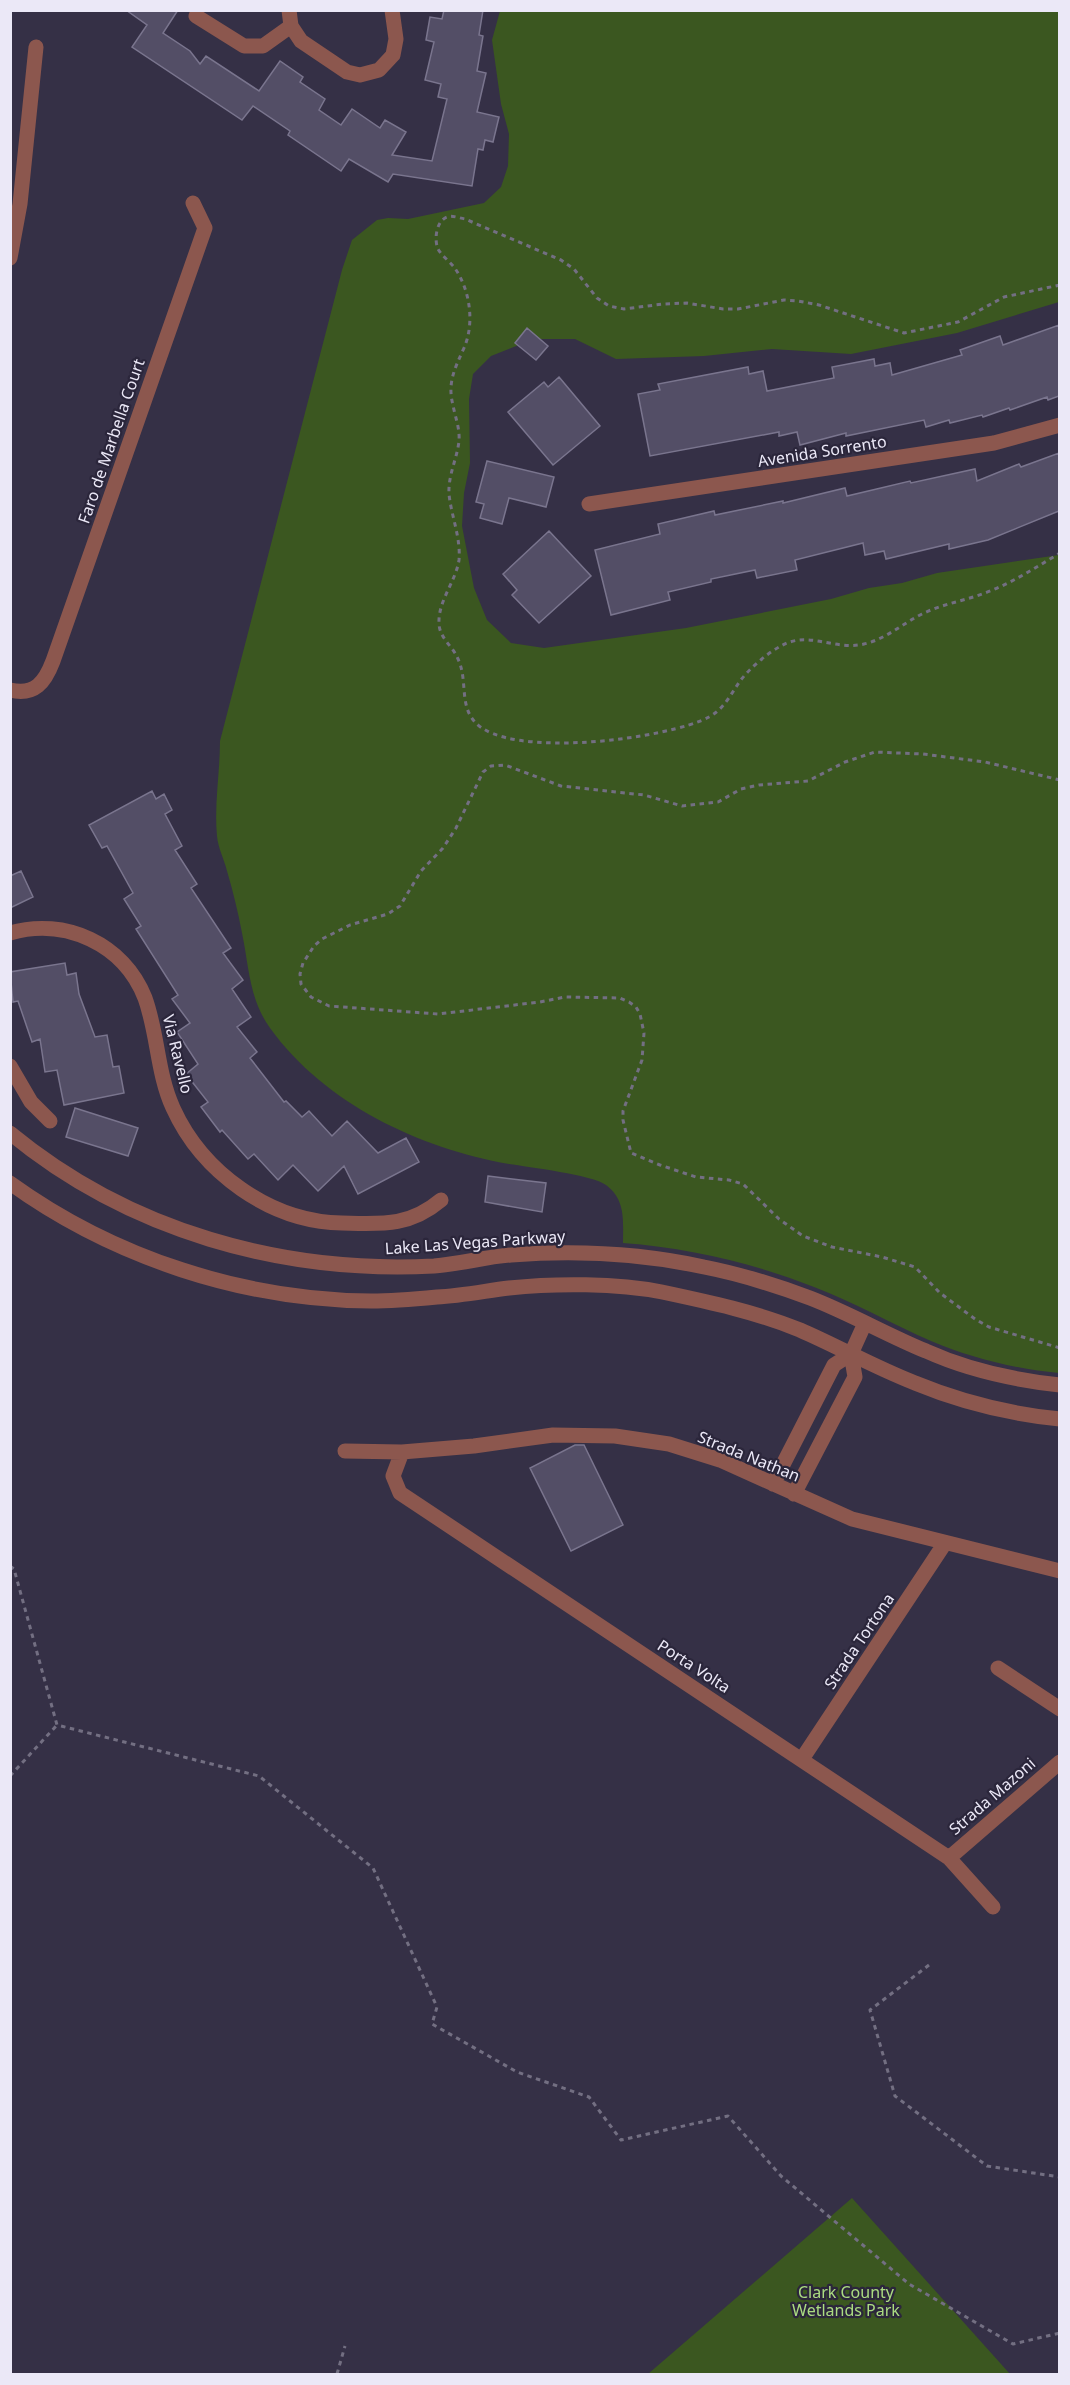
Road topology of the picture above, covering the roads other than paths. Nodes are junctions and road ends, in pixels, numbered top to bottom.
1 (392, 10) edge
2 (196, 16) dead end
3 (290, 18) edge
4 (36, 47) dead end
5 (193, 203) dead end
6 (10, 258) edge
7 (1059, 425) edge
8 (589, 504) dead end
9 (10, 690) edge
10 (10, 933) edge
11 (10, 1066) edge
12 (50, 1121) dead end
13 (10, 1133) edge
14 (10, 1183) edge
15 (441, 1200) dead end
16 (865, 1323) junction
17 (851, 1354) junction
18 (1059, 1385) edge
19 (1059, 1419) edge
20 (795, 1441) junction
21 (345, 1450) dead end
22 (817, 1450) junction
23 (402, 1452) junction
24 (773, 1484) junction
25 (794, 1494) junction
26 (945, 1543) junction
27 (1059, 1571) edge
28 (998, 1668) dead end
29 (1059, 1709) edge
30 (802, 1759) junction
31 (1059, 1762) edge
32 (949, 1858) junction
33 (993, 1907) dead end

1 - 3 street
2 - 3 street
4 - 6 street
5 - 9 street, Faro de Marbella Court
7 - 8 street, Avenida Sorrento
10 - 15 street, Via Ravello
11 - 12 street
13 - 16 street, Lake Las Vegas Parkway
14 - 17 street
16 - 17 street
16 - 18 street, Lake Las Vegas Parkway
17 - 19 street
17 - 20 street
17 - 22 street
20 - 22 street
20 - 24 street
21 - 23 street, Strada Nathan
22 - 25 street
23 - 24 street, Strada Nathan
23 - 30 street, Porta Volta
24 - 25 street, Strada Nathan
25 - 26 street, Strada Nathan
26 - 27 street, Strada Nathan
26 - 30 street, Strada Tortona
28 - 29 street
30 - 32 street, Porta Volta
31 - 32 street, Strada Mazoni
32 - 33 street, Porta Volta

